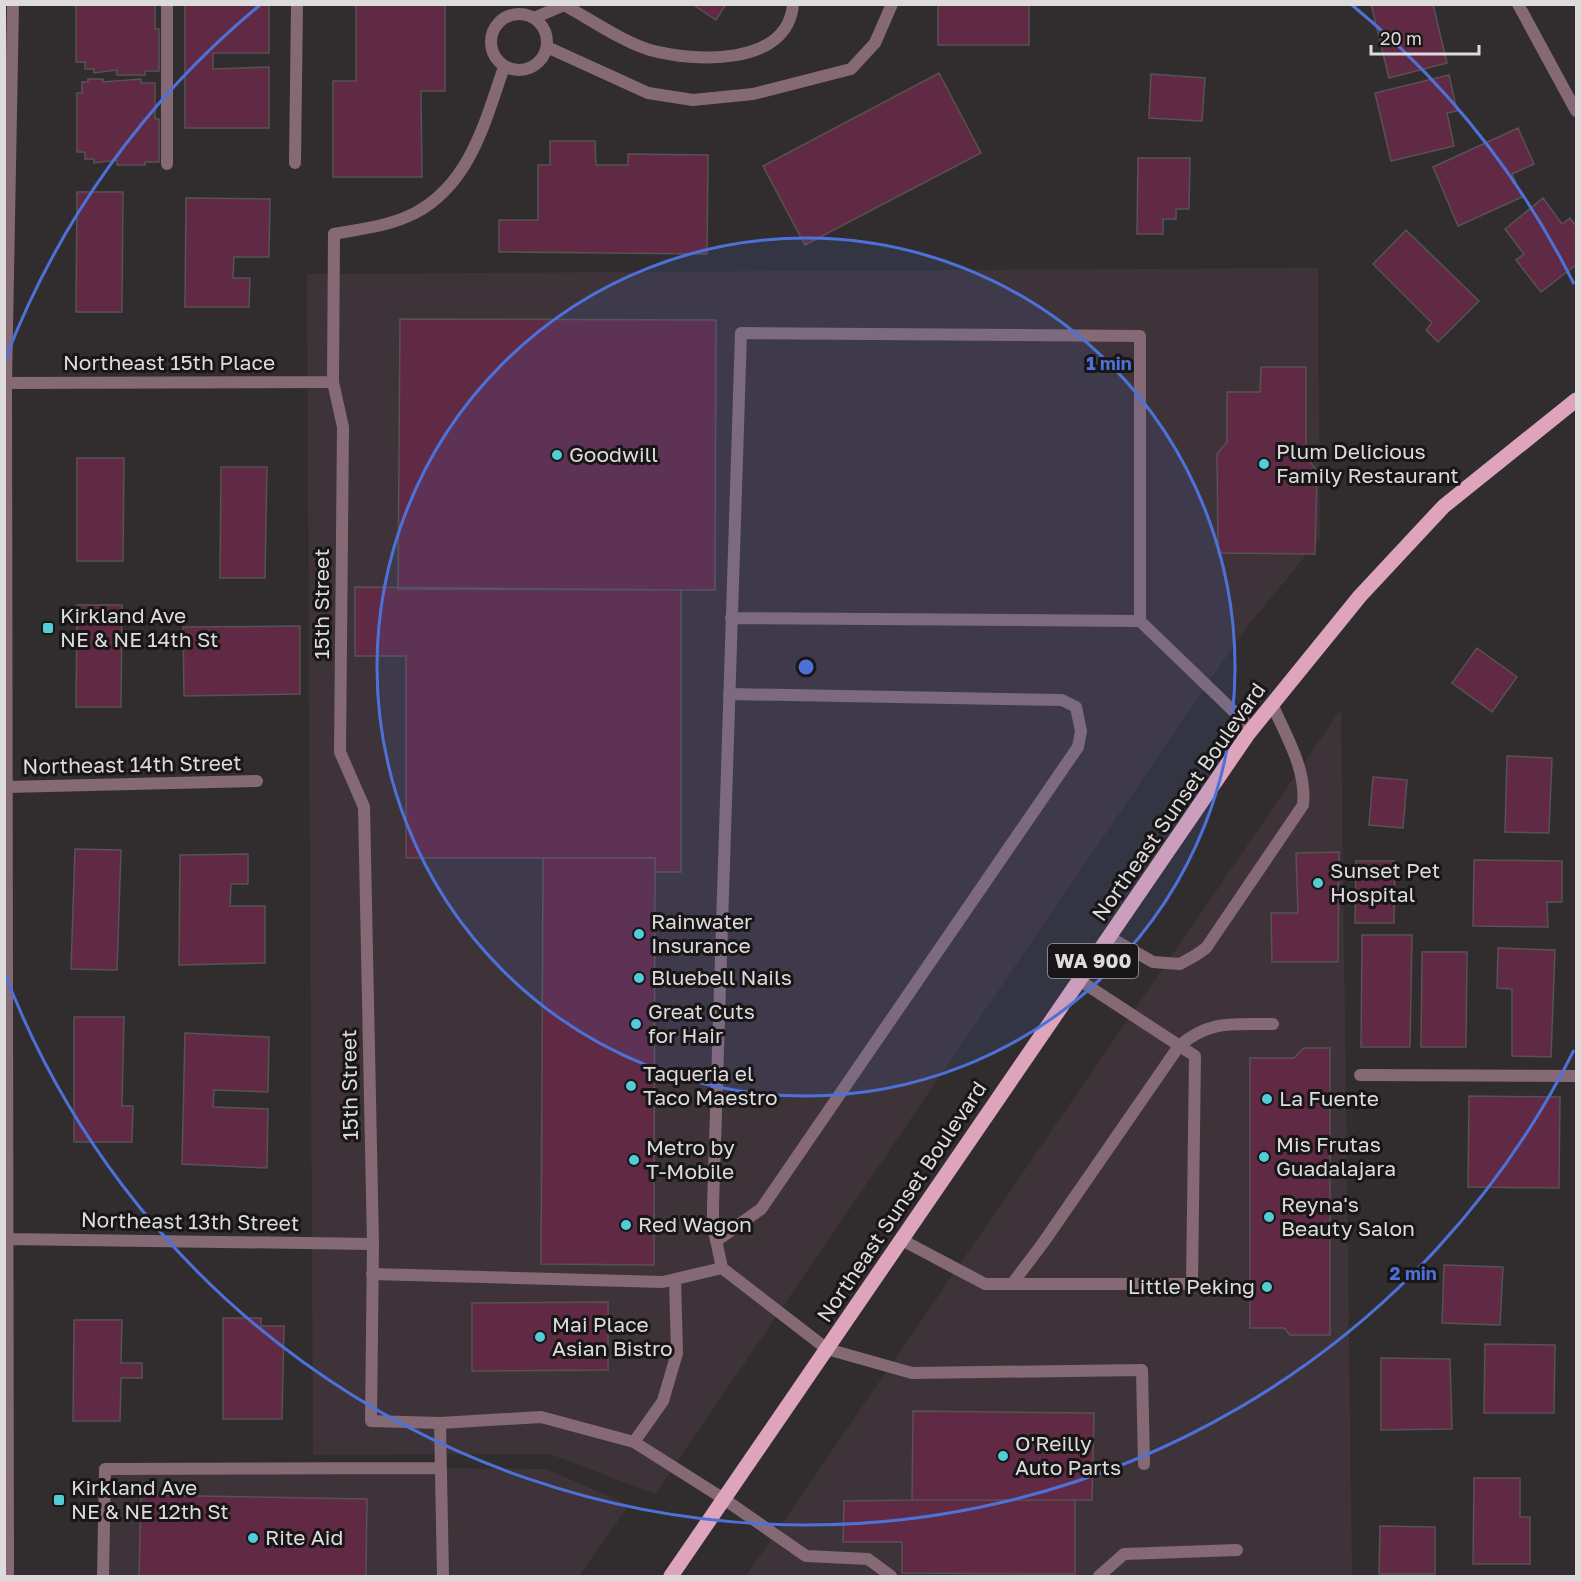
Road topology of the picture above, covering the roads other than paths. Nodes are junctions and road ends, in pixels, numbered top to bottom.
1 (13, 4) edge
2 (166, 4) edge
3 (297, 4) edge
4 (501, 4) edge
5 (793, 4) edge
6 (892, 4) edge
7 (1518, 4) edge
8 (509, 16) junction
9 (534, 18) junction
10 (547, 47) junction
11 (504, 67) junction
12 (1576, 111) edge
13 (294, 163) dead end
14 (167, 164) dead end
15 (333, 382) junction
16 (6, 383) junction
17 (1576, 400) edge
18 (731, 618) junction
19 (1140, 621) junction
20 (729, 694) junction
21 (1272, 704) junction
22 (1252, 729) junction
23 (257, 781) dead end
24 (7, 787) junction
25 (1109, 937) junction
26 (1079, 980) junction
27 (1273, 1024) dead end
28 (1179, 1046) junction
29 (1360, 1075) dead end
30 (1576, 1076) edge
31 (7, 1239) junction
32 (902, 1240) junction
33 (717, 1241) junction
34 (373, 1244) junction
35 (722, 1268) junction
36 (372, 1274) junction
37 (675, 1280) junction
38 (1011, 1284) junction
39 (827, 1349) junction
40 (440, 1423) junction
41 (634, 1442) junction
42 (1144, 1464) dead end
43 (441, 1468) junction
44 (724, 1499) junction
45 (6, 1549) edge
46 (1237, 1550) dead end
47 (8, 1576) edge
48 (104, 1576) edge
49 (443, 1576) edge
50 (671, 1576) edge
51 (891, 1576) edge
52 (1099, 1576) edge

1 - 16 street
2 - 14 street
3 - 13 street
4 - 8 street
5 - 9 street
6 - 10 street
7 - 12 street
8 - 9 street
8 - 11 street
9 - 10 street
10 - 11 street
11 - 15 street, 15th Street
15 - 16 street, Northeast 15th Place
15 - 34 street, 15th Street
16 - 24 street
17 - 21 main road, Northeast Sunset Boulevard / WA 900
18 - 19 street
18 - 19 street
18 - 20 street
19 - 22 street
20 - 33 street
20 - 33 street
21 - 22 main road, Northeast Sunset Boulevard / WA 900
21 - 25 street
22 - 25 main road, Northeast Sunset Boulevard / WA 900
23 - 24 street, Northeast 14th Street
24 - 31 street
25 - 26 main road, Northeast Sunset Boulevard / WA 900
26 - 28 street
26 - 32 main road, Northeast Sunset Boulevard / WA 900
27 - 28 street
28 - 38 street
28 - 38 street
29 - 30 street
31 - 34 street, Northeast 13th Street
31 - 45 street
32 - 38 street
32 - 39 main road, Northeast Sunset Boulevard / WA 900
33 - 35 street
34 - 36 street, 15th Street
35 - 37 street
35 - 39 street
36 - 37 street
36 - 40 street, 15th Street
37 - 41 street
39 - 42 street
39 - 44 main road, Northeast Sunset Boulevard / WA 900
40 - 41 street, 15th Street
40 - 43 street
41 - 44 street, 15th Street
43 - 48 street
43 - 49 street
44 - 50 main road, Northeast Sunset Boulevard / WA 900
44 - 51 street, 15th Street
45 - 47 street
46 - 52 street

